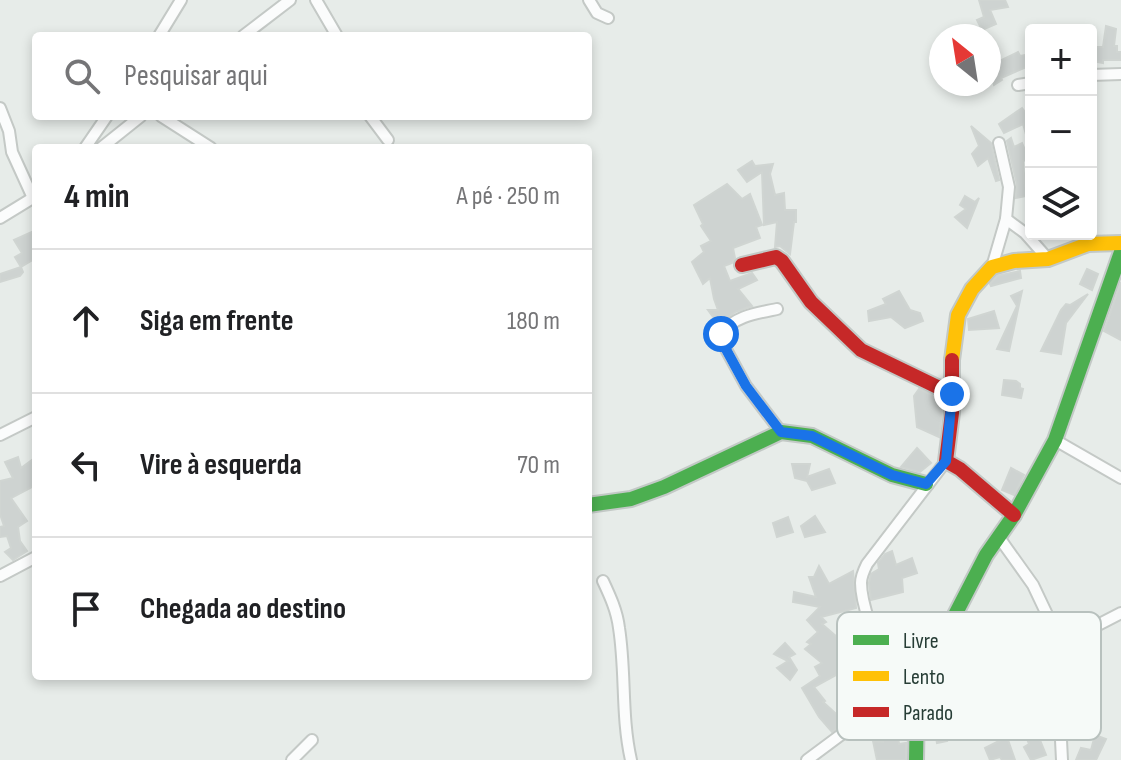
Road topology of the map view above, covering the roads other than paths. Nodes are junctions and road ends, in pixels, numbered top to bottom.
1 (181, 0) edge
2 (290, 0) edge
3 (316, 0) edge
4 (589, 0) edge
5 (608, 18) dead end
6 (161, 32) edge
7 (248, 32) edge
8 (335, 32) edge
9 (1121, 74) edge
10 (1097, 75) edge
11 (1025, 84) edge
12 (1018, 85) dead end
13 (0, 108) edge
14 (104, 120) edge
15 (136, 120) edge
16 (167, 120) edge
17 (373, 120) edge
18 (388, 140) dead end
19 (999, 143) dead end
20 (88, 144) edge
21 (106, 144) edge
22 (205, 144) edge
23 (32, 193) edge
24 (32, 198) edge
25 (0, 218) edge
26 (1006, 219) junction
27 (1121, 243) edge
28 (1121, 252) edge
29 (1048, 259) junction
30 (742, 265) dead end
31 (992, 267) junction
32 (777, 309) dead end
33 (952, 394) junction
34 (32, 419) edge
35 (781, 432) junction
36 (0, 435) edge
37 (1055, 440) junction
38 (946, 461) junction
39 (1121, 478) edge
40 (926, 484) junction
41 (592, 504) edge
42 (1014, 515) junction
43 (998, 536) junction
44 (32, 559) edge
45 (0, 576) edge
46 (603, 581) dead end
47 (867, 612) edge
48 (958, 612) edge
49 (1046, 612) edge
50 (1121, 613) edge
51 (1101, 623) edge
52 (837, 738) edge
53 (312, 740) dead end
54 (916, 740) edge
55 (1061, 740) edge
56 (292, 760) edge
57 (631, 760) edge
58 (807, 760) edge
59 (916, 760) edge
60 (1062, 760) edge

1 - 6 street
2 - 7 street
3 - 8 street
4 - 5 street
9 - 10 street
11 - 12 street
13 - 23 street
14 - 20 street
15 - 21 street
16 - 22 street
17 - 18 street
19 - 26 street
24 - 25 street
26 - 29 street
26 - 31 street
27 - 29 street
28 - 37 street
29 - 31 street
30 - 33 street
31 - 33 street
32 - 35 street
33 - 38 street
34 - 36 street
35 - 40 street
35 - 41 street
37 - 39 street
37 - 42 street
38 - 40 street
38 - 42 street
40 - 47 street
42 - 43 street
43 - 48 street
43 - 49 street
44 - 45 street
46 - 57 street
50 - 51 street
52 - 58 street
53 - 56 street
54 - 59 street
55 - 60 street

